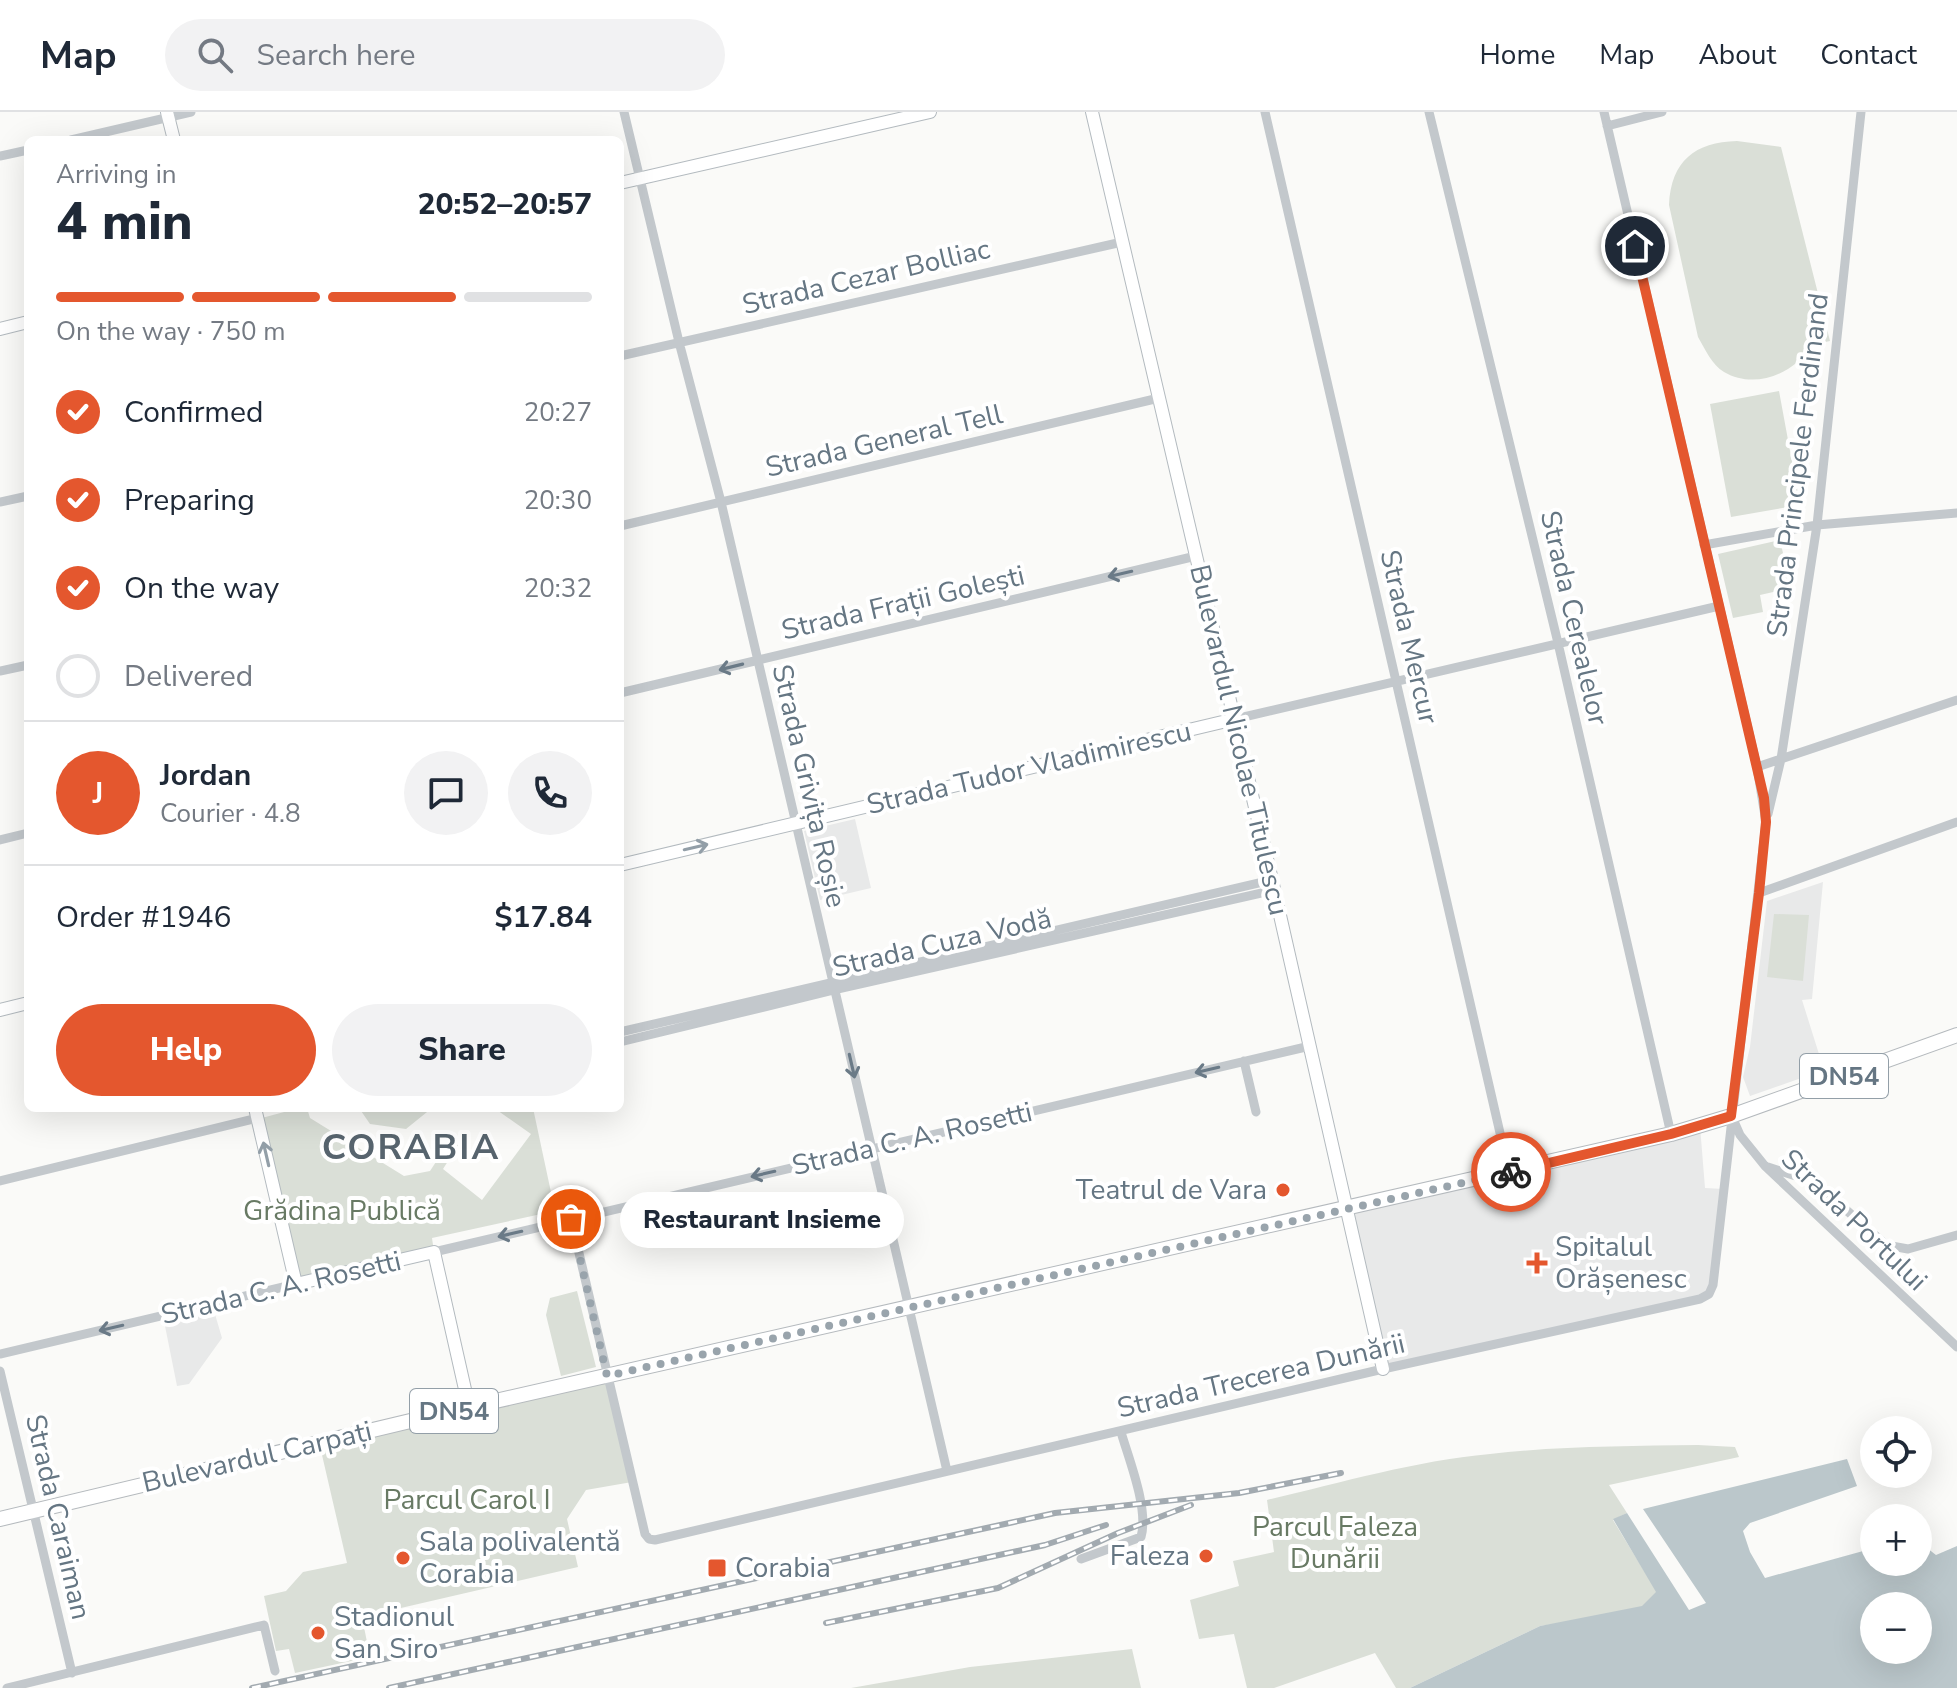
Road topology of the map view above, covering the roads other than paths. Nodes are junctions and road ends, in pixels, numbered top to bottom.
1 (191, 112) edge
2 (624, 112) edge
3 (930, 112) edge
4 (1092, 112) edge
5 (1265, 112) edge
6 (1429, 112) edge
7 (1604, 112) edge
8 (1662, 112) edge
9 (1861, 112) edge
10 (168, 115) edge
11 (1607, 126) junction
12 (87, 136) edge
13 (173, 136) edge
14 (24, 151) edge
15 (0, 156) edge
16 (641, 178) junction
17 (624, 182) edge
18 (1122, 242) junction
19 (24, 323) edge
20 (0, 329) edge
21 (679, 342) junction
22 (624, 355) edge
23 (1159, 398) junction
24 (24, 497) edge
25 (0, 502) edge
26 (721, 502) junction
27 (1957, 513) edge
28 (624, 525) edge
29 (1817, 525) junction
30 (1704, 545) junction
31 (1196, 556) junction
32 (1719, 606) junction
33 (1558, 643) junction
34 (758, 660) junction
35 (24, 666) edge
36 (0, 671) edge
37 (1397, 680) junction
38 (624, 692) edge
39 (1957, 700) edge
40 (1235, 719) junction
41 (1781, 759) junction
42 (1757, 767) junction
43 (1766, 822) junction
44 (1957, 822) edge
45 (796, 823) junction
46 (24, 834) edge
47 (0, 840) edge
48 (624, 864) edge
49 (1274, 885) junction
50 (1759, 893) junction
51 (833, 986) junction
52 (24, 1004) edge
53 (0, 1010) edge
54 (624, 1031) edge
55 (1957, 1035) edge
56 (624, 1041) edge
57 (1310, 1046) junction
58 (1244, 1061) junction
59 (1256, 1112) dead end
60 (256, 1113) edge
61 (1731, 1116) junction
62 (1671, 1134) junction
63 (871, 1149) junction
64 (1765, 1166) junction
65 (1509, 1172) junction
66 (0, 1181) edge
67 (1347, 1210) junction
68 (571, 1219) junction
69 (1957, 1235) edge
70 (434, 1252) junction
71 (296, 1284) junction
72 (909, 1309) junction
73 (1957, 1347) edge
74 (0, 1354) edge
75 (1383, 1369) junction
76 (0, 1371) edge
77 (607, 1376) junction
78 (469, 1407) junction
79 (1121, 1432) junction
80 (947, 1471) junction
81 (34, 1511) junction
82 (0, 1519) edge
83 (1081, 1559) dead end
84 (275, 1671) dead end
85 (72, 1673) junction
86 (7, 1688) edge

1 - 10 street
2 - 16 street, Strada Grivița Roșie
3 - 16 street
4 - 18 street, Bulevardul Nicolae Titulescu
5 - 37 street, Strada Mercur
6 - 33 street, Strada Cerealelor
7 - 11 street
8 - 11 street
9 - 29 street, Strada Principele Ferdinand
10 - 12 street
10 - 13 street
11 - 30 street
14 - 15 street
16 - 17 street
16 - 21 street, Strada Grivița Roșie
18 - 21 street, Strada Cezar Bolliac
18 - 23 street, Bulevardul Nicolae Titulescu
19 - 20 street
21 - 22 street, Strada Cezar Bolliac
21 - 26 street, Strada Grivița Roșie
23 - 26 street, Strada General Tell
23 - 31 street, Bulevardul Nicolae Titulescu
24 - 25 street
26 - 28 street, Strada General Tell
26 - 34 street, Strada Grivița Roșie
27 - 29 street
29 - 30 street
29 - 41 street, Strada Principele Ferdinand
30 - 32 street
31 -> 34 street, Strada Frații Golești
31 - 40 street, Bulevardul Nicolae Titulescu
32 - 33 street, Strada Tudor Vladimirescu
32 - 42 street
33 - 37 street, Strada Tudor Vladimirescu
33 - 62 street, Strada Cerealelor
34 -> 38 street, Strada Frații Golești
34 - 45 street, Strada Grivița Roșie
35 - 36 street
37 - 40 street, Strada Tudor Vladimirescu
37 - 65 street, Strada Mercur
39 - 41 street
40 - 45 street, Strada Tudor Vladimirescu
40 - 49 street, Bulevardul Nicolae Titulescu
41 - 42 street
41 - 43 street, Strada Principele Ferdinand
42 - 43 street
43 - 50 street
44 - 50 street
48 -> 45 street, Strada Tudor Vladimirescu
45 - 51 street, Strada Grivița Roșie
46 - 47 street
49 - 51 street, Strada Cuza Vodă
49 - 57 street, Bulevardul Nicolae Titulescu
50 - 61 street
51 - 54 street, Strada Cuza Vodă
51 - 56 street, Strada Cuza Vodă
51 -> 63 street, Strada Grivița Roșie
52 - 53 street
55 - 61 main road, DN54
57 - 58 street, Strada C. A. Rosetti
57 - 67 street, Bulevardul Nicolae Titulescu
58 - 59 street
58 -> 63 street, Strada C. A. Rosetti
60 - 66 street
71 -> 60 street
61 - 62 main road, Bulevardul Carpați / DN54
61 - 64 street, Strada Portului
61 - 75 street, Strada Trecerea Dunării
62 - 65 main road, Bulevardul Carpați / DN54
63 -> 68 street, Strada C. A. Rosetti
63 - 72 street, Strada Grivița Roșie
64 - 69 street
64 - 73 street, Strada Portului
65 - 67 main road, Bulevardul Carpați / DN54
67 - 72 main road, Bulevardul Carpați / DN54
67 - 75 street, Bulevardul Nicolae Titulescu
68 -> 70 street, Strada C. A. Rosetti
68 - 77 street
70 - 71 street, Strada C. A. Rosetti
70 - 78 street
71 -> 74 street, Strada C. A. Rosetti
72 - 77 main road, Bulevardul Carpați / DN54
72 - 80 street, Strada Grivița Roșie
75 - 79 street, Strada Trecerea Dunării
76 - 81 street, Strada Caraiman
77 - 78 main road, Bulevardul Carpați / DN54
77 - 80 street, Strada Trecerea Dunării
78 - 81 main road, Bulevardul Carpați / DN54
79 - 80 street, Strada Trecerea Dunării
79 - 83 street
81 - 82 main road, Bulevardul Carpați / DN54
81 - 85 street, Strada Caraiman
84 - 85 street
85 - 86 street

